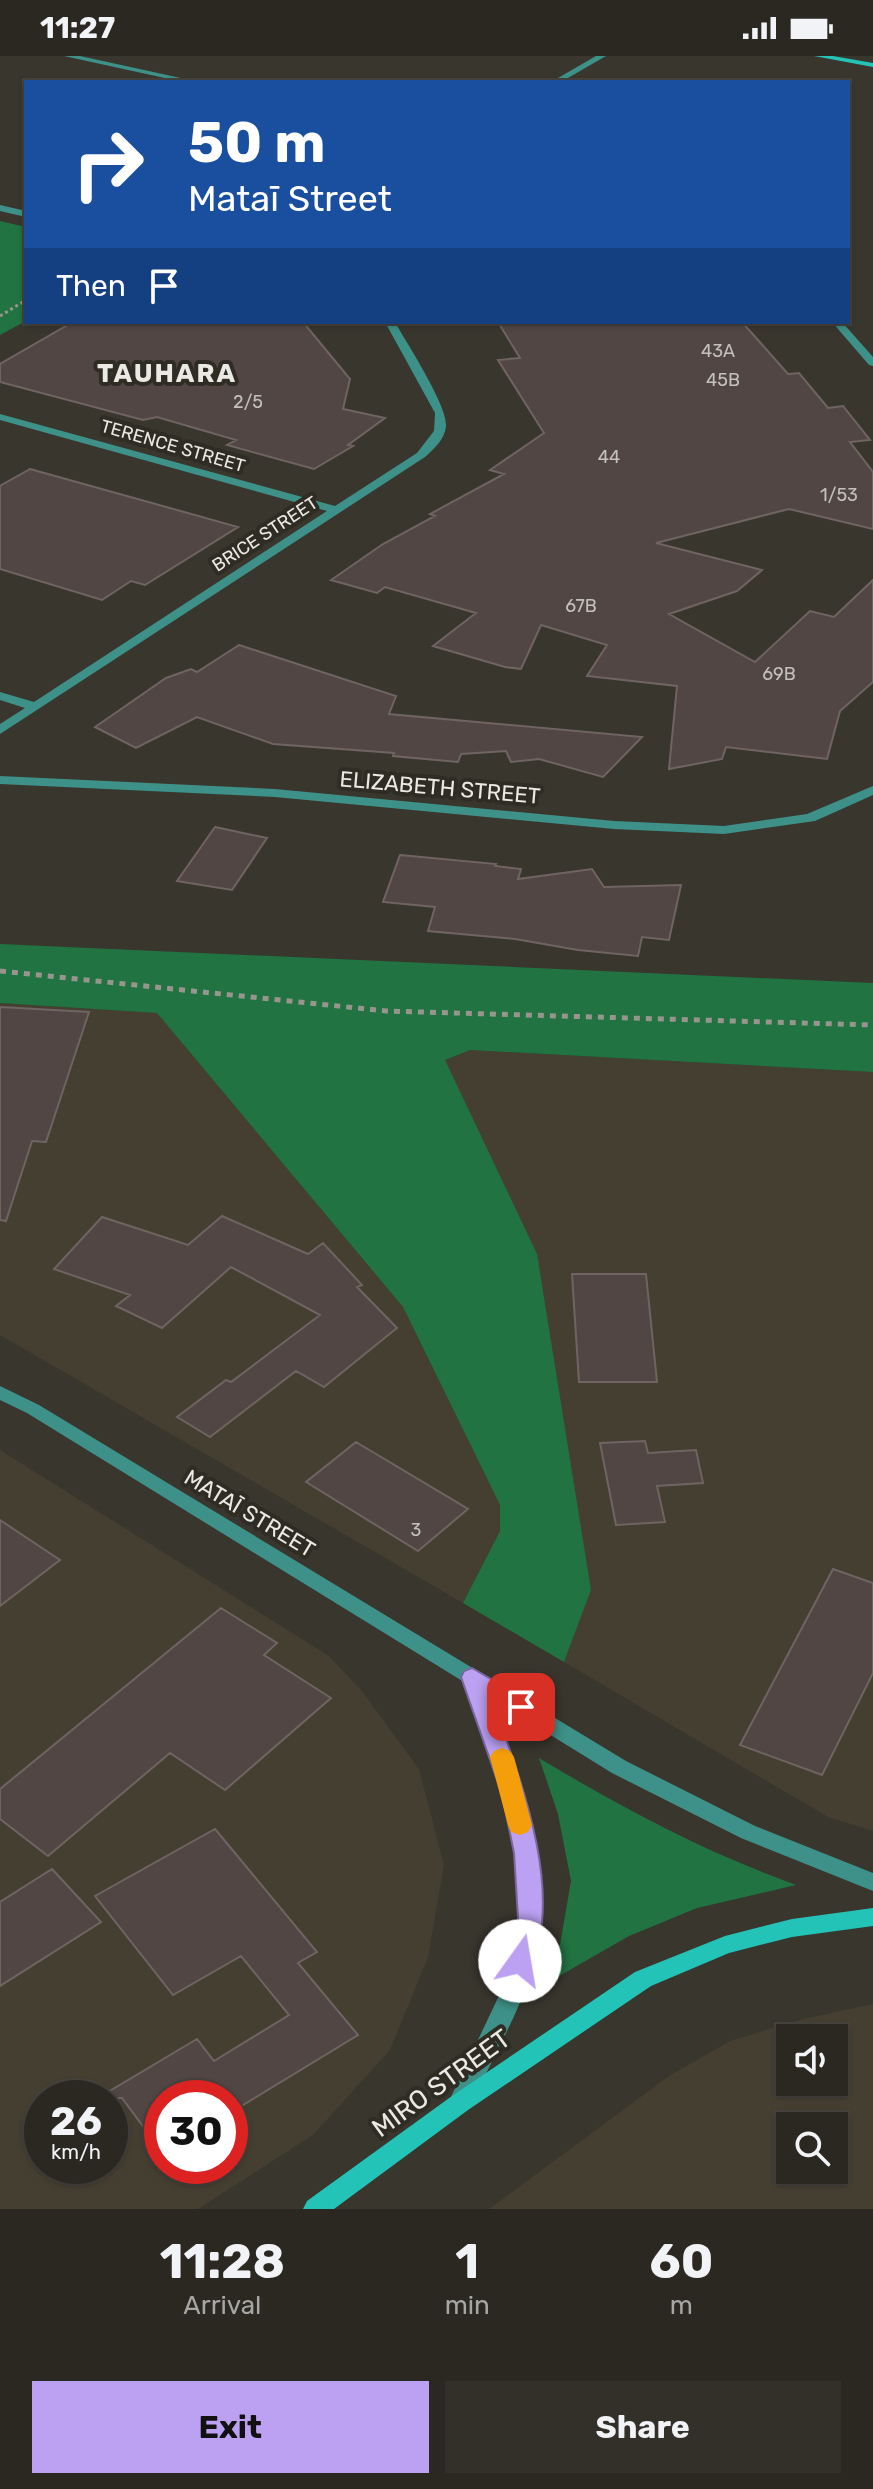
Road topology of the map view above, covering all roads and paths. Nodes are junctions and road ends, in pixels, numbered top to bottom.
1 (68, 56) edge
2 (602, 56) edge
3 (818, 56) edge
4 (873, 65) edge
5 (185, 80) edge
6 (559, 80) edge
7 (0, 208) edge
8 (24, 214) edge
9 (24, 301) edge
10 (0, 316) edge
11 (391, 324) edge
12 (839, 324) edge
13 (873, 363) edge
14 (0, 417) edge
15 (335, 510) junction
16 (0, 696) edge
17 (33, 706) junction
18 (0, 730) edge
19 (0, 780) edge
20 (872, 792) edge
21 (0, 971) edge
22 (873, 1025) edge
23 (0, 1392) edge
24 (472, 1677) junction
25 (873, 1882) edge
26 (873, 1917) edge
27 (460, 2103) junction
28 (315, 2209) edge

1 - 5 street
2 - 6 street
3 - 4 street
7 - 8 street
9 - 10 path
11 - 15 street, BRICE STREET
12 - 13 street
14 - 15 street, TERENCE STREET
15 - 17 street, BRICE STREET
16 - 17 street
17 - 18 street, BRICE STREET
19 - 20 street, ELIZABETH STREET
21 - 22 path
23 - 24 street, MATAĪ STREET
24 - 25 street, MATAĪ STREET
24 - 27 street
26 - 27 street, MIRO STREET
27 - 28 street, MIRO STREET

